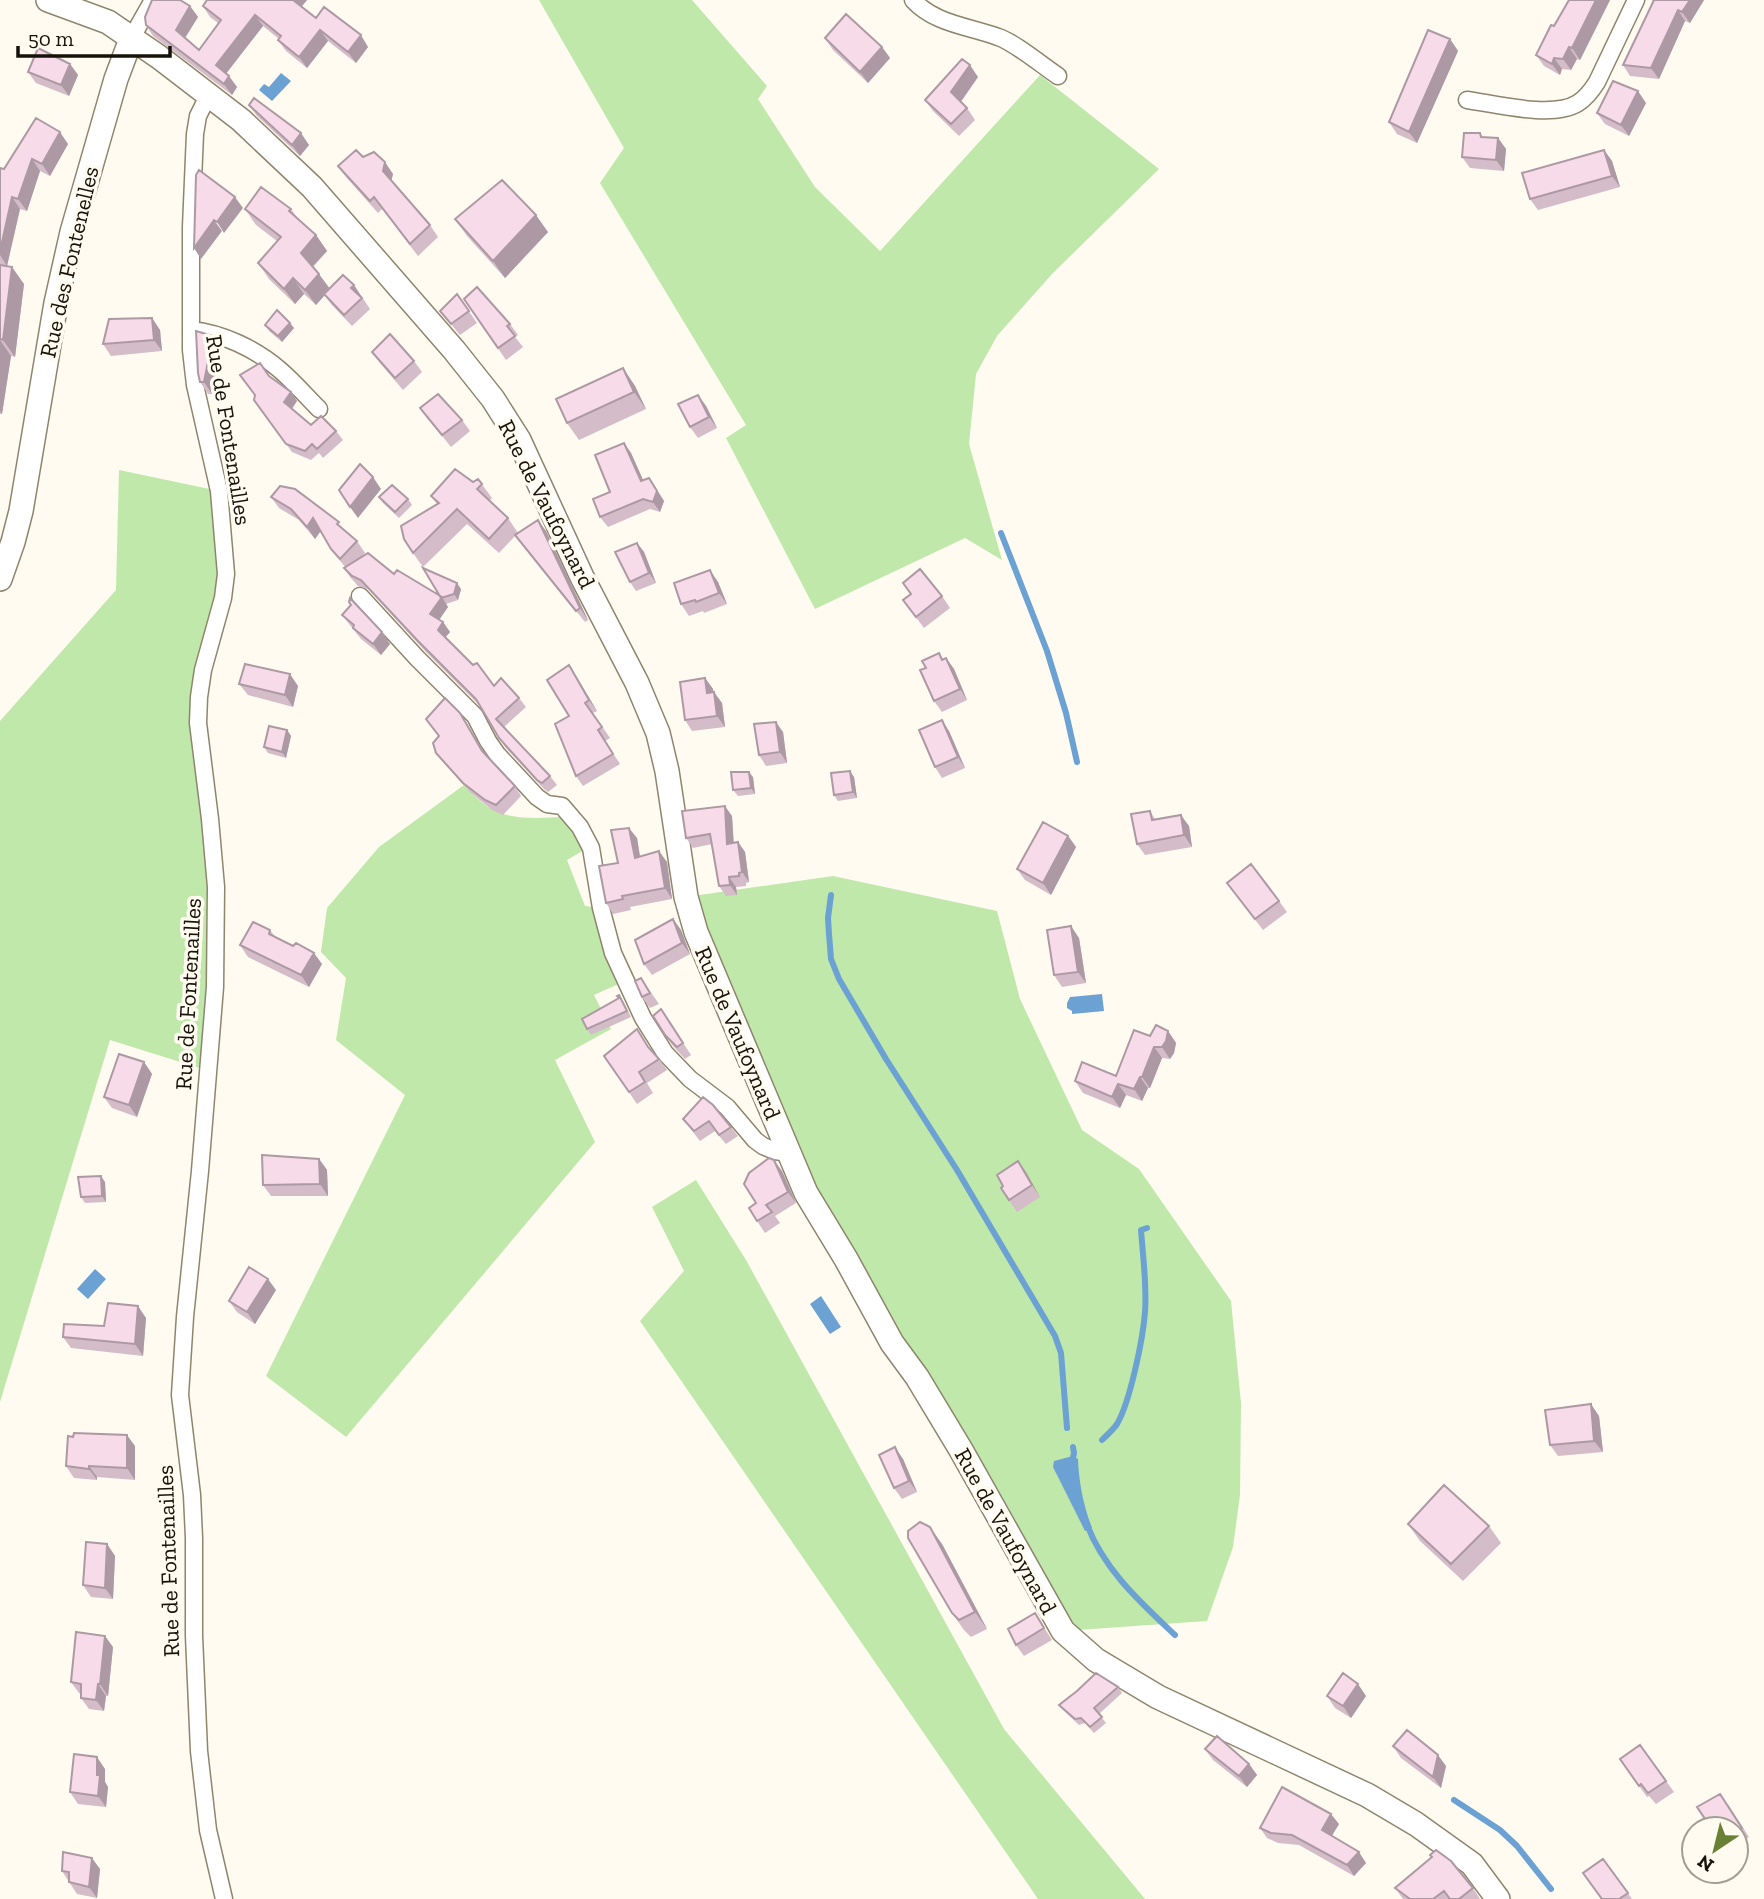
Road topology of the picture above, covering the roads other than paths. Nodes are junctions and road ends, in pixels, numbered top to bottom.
1 (48, 0) edge
2 (153, 0) edge
3 (912, 0) edge
4 (1636, 0) edge
5 (131, 39) junction
6 (1058, 76) dead end
7 (208, 96) junction
8 (1467, 100) dead end
9 (191, 330) junction
10 (319, 409) dead end
11 (0, 579) edge
12 (360, 596) dead end
13 (789, 1153) junction
14 (224, 1899) edge
15 (1498, 1899) edge

1 - 5 street
2 - 5 street
3 - 6 street
4 - 8 street
5 - 7 street, Rue de Vaufoynard
5 - 11 street, Rue des Fontenelles
7 - 9 street, Rue de Fontenailles
7 - 13 street, Rue de Vaufoynard
9 - 10 street
9 - 14 street, Rue de Fontenailles
12 - 13 street
13 - 15 street, Rue de Vaufoynard

